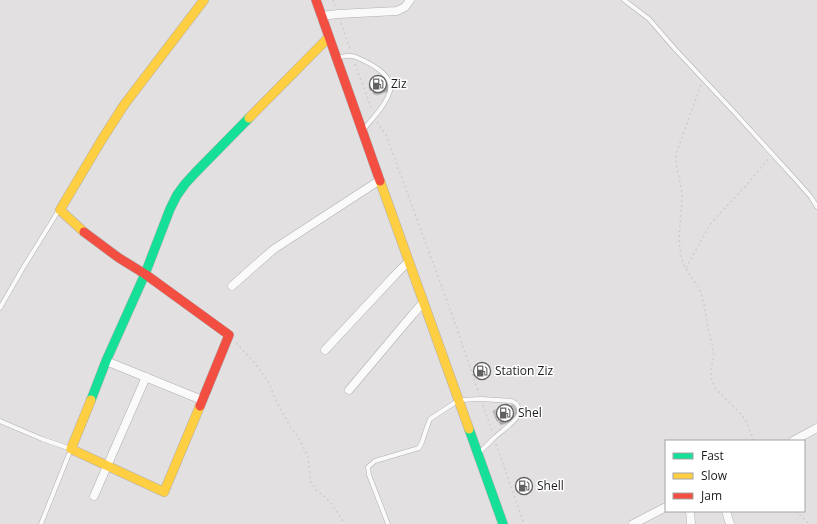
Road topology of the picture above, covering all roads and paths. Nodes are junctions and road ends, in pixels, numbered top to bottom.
1 (204, 0) edge
2 (316, 0) edge
3 (333, 0) edge
4 (410, 0) edge
5 (624, 0) edge
6 (338, 14) junction
7 (321, 16) junction
8 (329, 37) junction
9 (352, 56) junction
10 (336, 58) junction
11 (703, 79) junction
12 (374, 115) junction
13 (363, 131) junction
14 (772, 154) junction
15 (380, 180) junction
16 (817, 208) edge
17 (60, 210) junction
18 (408, 262) junction
19 (686, 269) junction
20 (145, 274) junction
21 (232, 286) dead end
22 (423, 303) junction
23 (0, 308) edge
24 (229, 335) junction
25 (325, 350) dead end
26 (106, 361) junction
27 (146, 377) junction
28 (349, 390) dead end
29 (481, 399) junction
30 (202, 400) junction
31 (459, 400) junction
32 (0, 421) edge
33 (817, 428) edge
34 (494, 438) junction
35 (754, 440) edge
36 (795, 440) edge
37 (71, 449) junction
38 (478, 454) junction
39 (108, 466) junction
40 (94, 496) dead end
41 (665, 508) edge
42 (690, 512) edge
43 (726, 512) edge
44 (797, 512) edge
45 (41, 524) edge
46 (345, 524) edge
47 (388, 524) edge
48 (503, 524) edge
49 (524, 524) edge
50 (633, 524) edge
51 (691, 524) edge
52 (730, 524) edge
53 (809, 524) edge

1 - 17 street
2 - 7 street
3 - 6 path
4 - 6 street
5 - 11 lane
6 - 7 street
6 - 9 path
7 - 8 street
8 - 10 street
8 - 20 street
9 - 10 lane
9 - 12 path
9 - 12 lane
10 - 13 street
11 - 14 lane
11 - 19 path
12 - 13 lane
12 - 29 path
13 - 15 street
14 - 16 lane
14 - 19 path
15 - 18 street
15 - 21 street
17 - 20 street
17 - 23 lane
18 - 22 street
18 - 25 street
19 - 35 path
20 - 24 street
20 - 26 street
22 - 28 street
22 - 31 street
24 - 30 street
24 - 46 path
26 - 27 street
26 - 37 street
27 - 30 street
27 - 39 street
29 - 31 lane
29 - 34 path
29 - 34 lane
30 - 39 street
31 - 38 street
31 - 47 lane
32 - 37 lane
33 - 36 street
34 - 38 lane
34 - 49 path
37 - 39 street
37 - 45 lane
38 - 48 street
39 - 40 street
41 - 50 street
42 - 51 street
43 - 52 street
44 - 53 path

